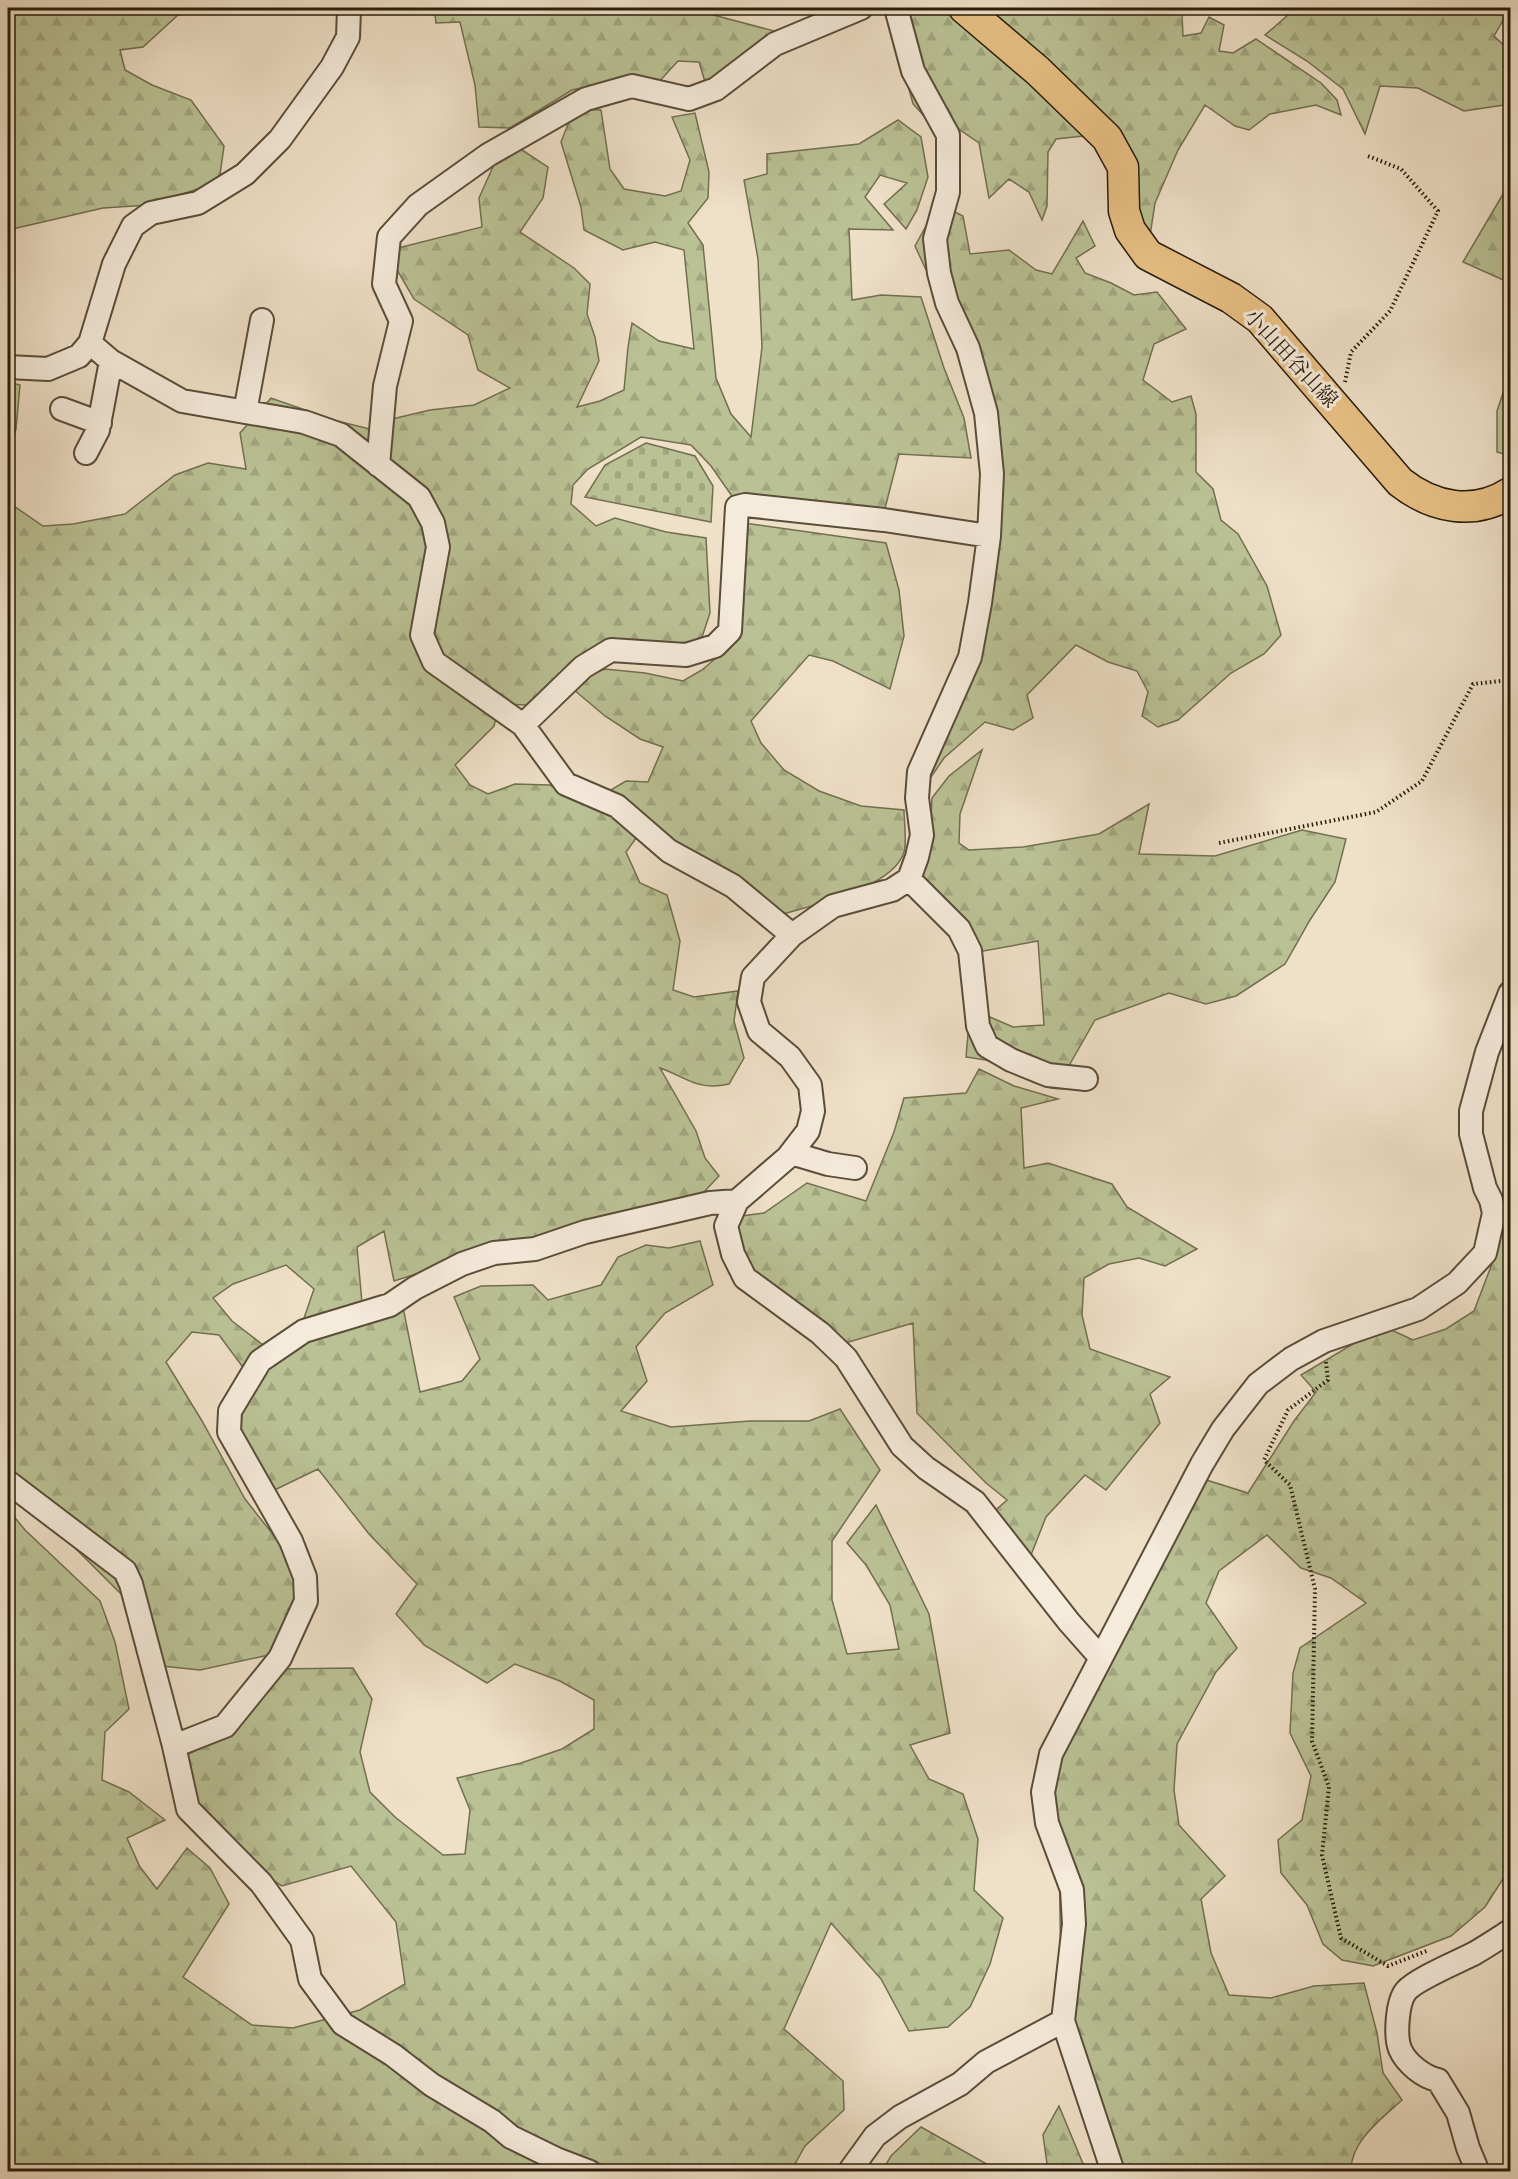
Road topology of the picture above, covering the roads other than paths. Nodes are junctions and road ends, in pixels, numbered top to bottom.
1 (349, 8) edge
2 (861, 8) edge
3 (896, 8) edge
4 (964, 8) edge
5 (262, 320) dead end
6 (90, 343) junction
7 (111, 361) junction
8 (8, 367) edge
9 (62, 409) dead end
10 (245, 412) junction
11 (100, 423) junction
12 (86, 453) dead end
13 (378, 465) junction
14 (1510, 493) edge
15 (989, 536) junction
16 (523, 725) junction
17 (909, 879) junction
18 (792, 935) junction
19 (1510, 994) edge
20 (1086, 1080) dead end
21 (791, 1153) junction
22 (855, 1168) dead end
23 (737, 1201) junction
24 (8, 1482) edge
25 (1100, 1658) junction
26 (174, 1746) junction
27 (1510, 1931) edge
28 (1063, 2021) junction
29 (590, 2172) edge
30 (849, 2172) edge
31 (1113, 2172) edge
32 (1478, 2172) edge

1 - 6 street
2 - 13 street
3 - 15 street
4 - 14 main road, 小山田谷山線
5 - 10 street
6 - 7 street
6 - 8 street
7 - 10 street
7 - 11 street
9 - 11 street
10 - 13 street
11 - 12 street
13 - 16 street
15 - 16 street
15 - 17 street
16 - 18 street
17 - 18 street
17 - 20 street
18 - 21 street
19 - 25 street
21 - 22 street
21 - 23 street
23 - 25 street
23 - 26 street
24 - 26 street
25 - 28 street
26 - 29 street
27 - 32 street
28 - 30 street
28 - 31 street

